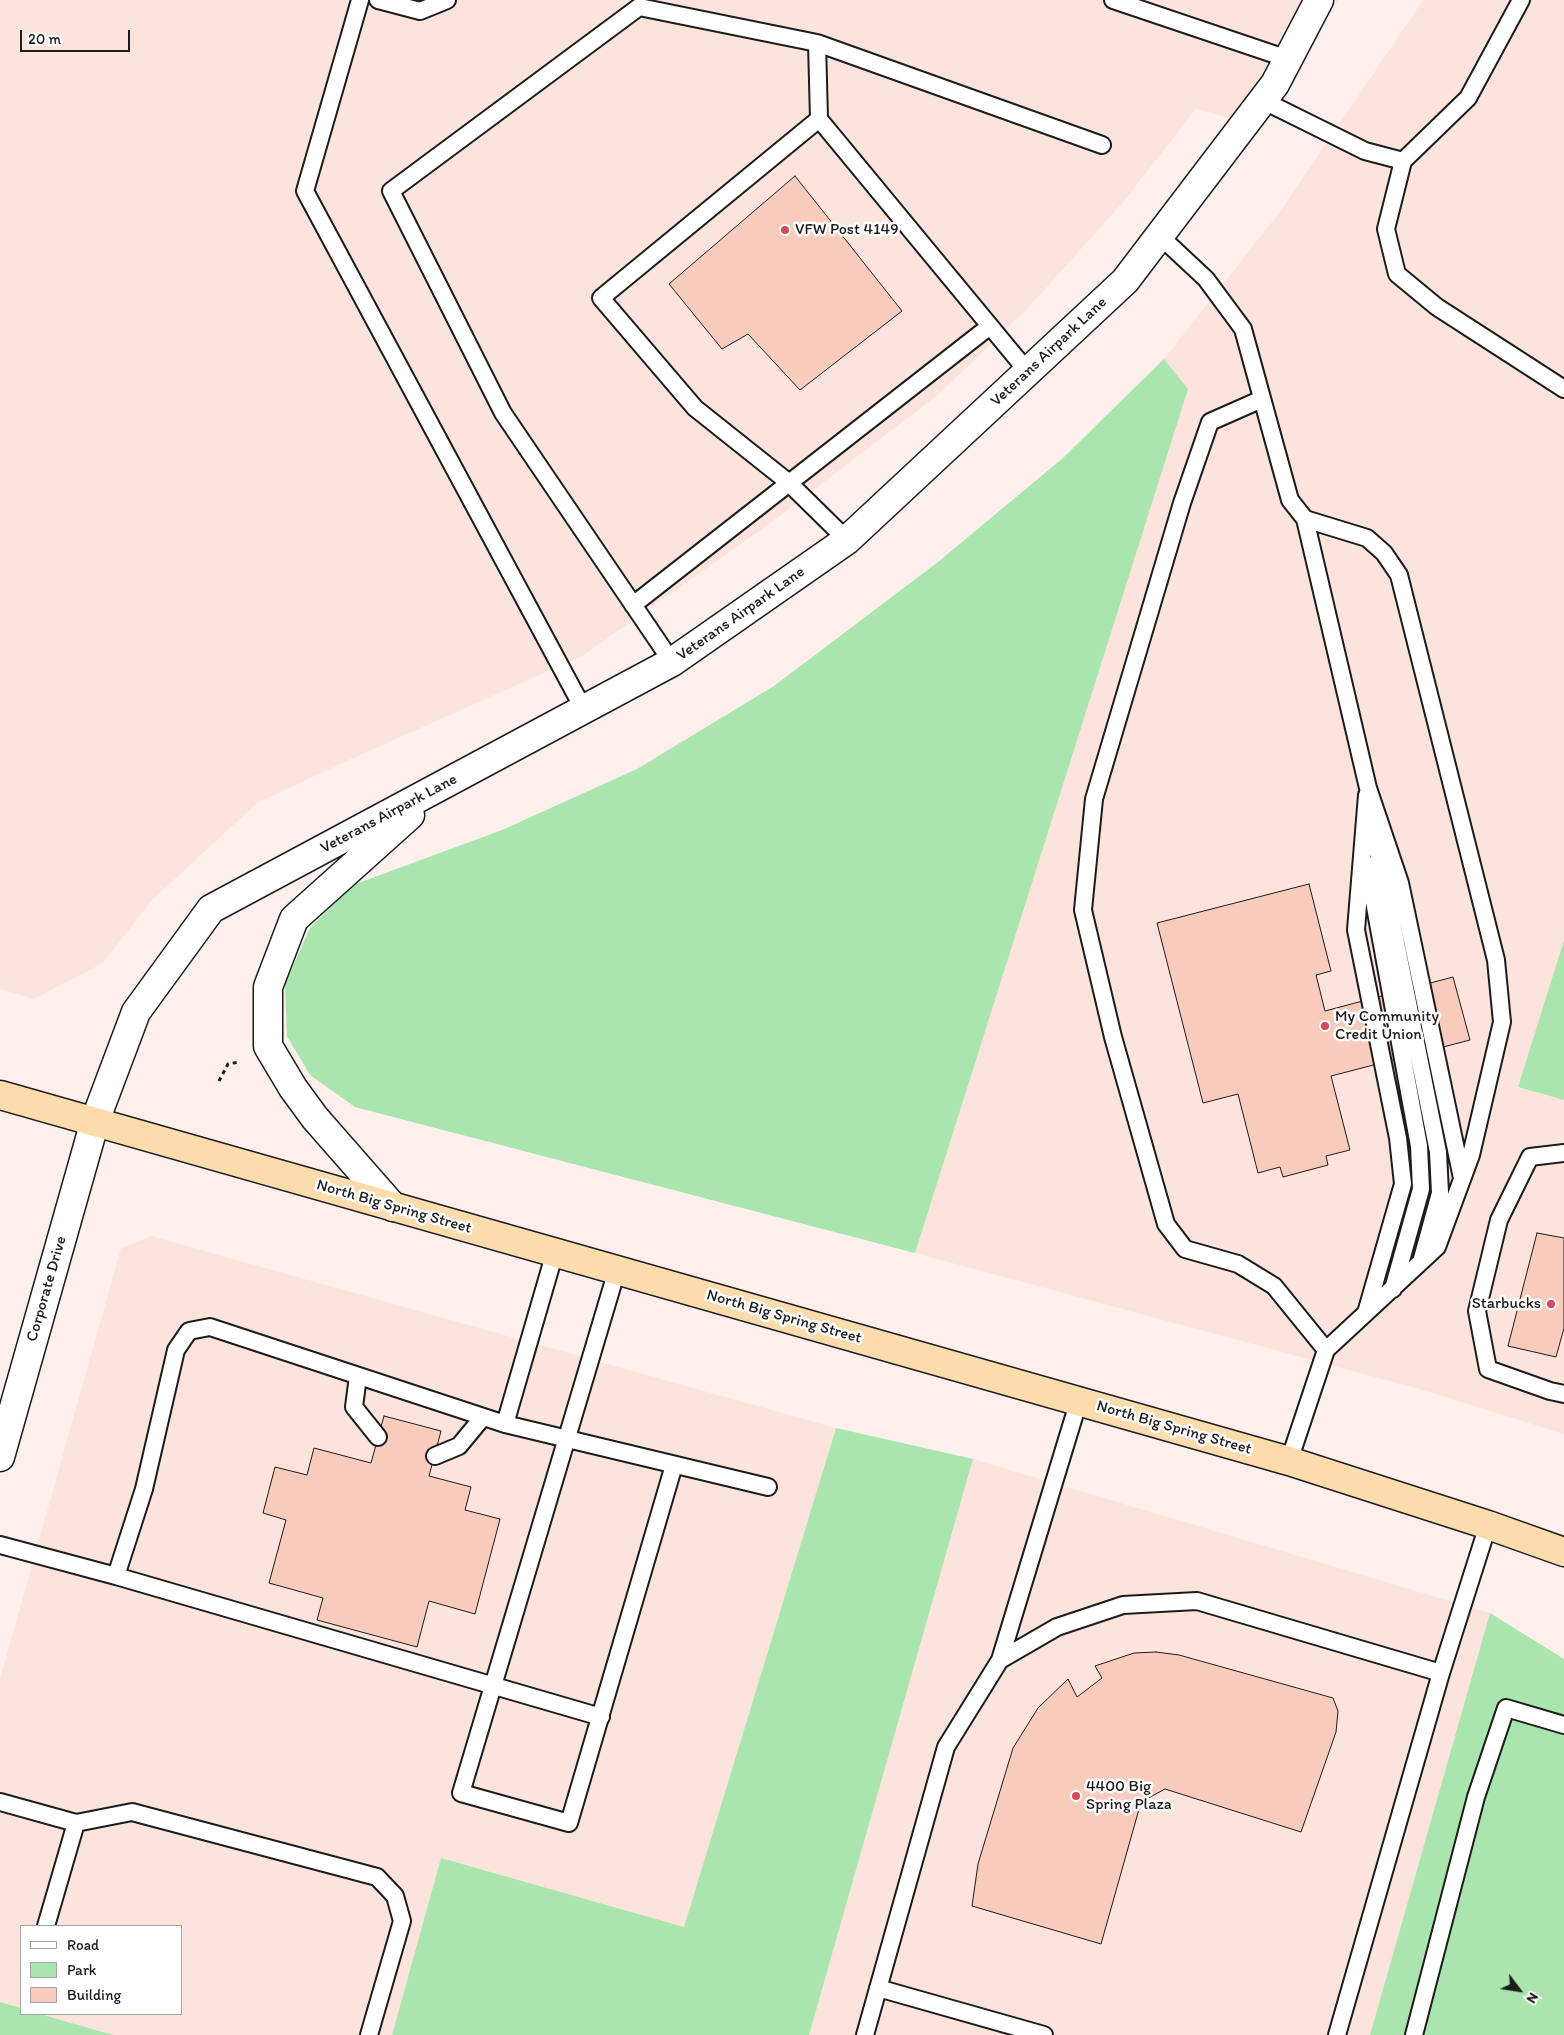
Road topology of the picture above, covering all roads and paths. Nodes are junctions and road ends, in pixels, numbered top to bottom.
1 (360, 0) edge
2 (378, 0) edge
3 (448, 0) edge
4 (1113, 0) edge
5 (1319, 0) edge
6 (1522, 0) edge
7 (1134, 3) edge
8 (817, 43) junction
9 (1288, 59) junction
10 (1262, 100) junction
11 (819, 119) junction
12 (1102, 145) dead end
13 (1403, 161) junction
14 (1160, 236) junction
15 (990, 326) junction
16 (1028, 372) junction
17 (1564, 389) edge
18 (1262, 398) junction
19 (788, 482) junction
20 (1304, 519) junction
21 (847, 540) junction
22 (633, 605) junction
23 (672, 662) junction
24 (584, 710) junction
25 (444, 784) junction
26 (1368, 788) junction
27 (245, 1062) dead end
28 (219, 1081) dead end
29 (0, 1095) edge
30 (95, 1122) junction
31 (1564, 1152) edge
32 (1462, 1178) junction
33 (393, 1206) junction
34 (555, 1252) junction
35 (1421, 1262) junction
36 (617, 1270) junction
37 (1393, 1289) junction
38 (1365, 1314) junction
39 (1326, 1350) junction
40 (358, 1376) junction
41 (1564, 1394) edge
42 (1079, 1400) junction
43 (483, 1417) junction
44 (505, 1424) junction
45 (378, 1437) dead end
46 (567, 1439) junction
47 (435, 1456) dead end
48 (0, 1458) edge
49 (1288, 1461) junction
50 (674, 1465) junction
51 (768, 1487) dead end
52 (1488, 1525) junction
53 (0, 1545) edge
54 (1564, 1552) edge
55 (116, 1576) junction
56 (1000, 1660) junction
57 (1441, 1673) junction
58 (493, 1685) junction
59 (601, 1717) junction
60 (1564, 1725) edge
61 (0, 1802) edge
62 (76, 1823) junction
63 (46, 1925) edge
64 (878, 1988) junction
65 (369, 2035) edge
66 (865, 2035) edge
67 (1044, 2035) edge
68 (1337, 2035) edge
69 (1414, 2035) edge

1 - 24 lane
2 - 3 lane
4 - 7 lane
5 - 9 street, Veterans Airpark Lane
6 - 13 lane
7 - 9 lane
8 - 11 lane
8 - 12 lane
8 - 22 lane
9 - 10 street, Veterans Airpark Lane
10 - 13 lane
10 - 14 street, Veterans Airpark Lane
11 - 15 lane
11 - 19 lane
13 - 17 lane
14 - 16 street, Veterans Airpark Lane
14 - 18 lane
15 - 16 lane
15 - 19 lane
16 - 21 street, Veterans Airpark Lane
18 - 20 lane
18 - 39 lane
19 - 21 lane
19 - 22 lane
20 - 26 lane
20 - 32 lane
21 - 23 street, Veterans Airpark Lane
22 - 23 lane
23 - 24 street, Veterans Airpark Lane
24 - 25 street, Veterans Airpark Lane
25 - 30 street, Veterans Airpark Lane
25 - 33 street
26 - 32 lane
26 - 35 lane
26 - 37 lane
26 - 38 lane
27 - 28 path
29 - 30 highway, North Big Spring Street
30 - 33 highway, North Big Spring Street
30 - 48 street, Corporate Drive
31 - 41 lane
32 - 35 lane
33 - 34 highway, North Big Spring Street
34 - 36 highway, North Big Spring Street
34 - 44 lane
35 - 37 lane
36 - 42 highway, North Big Spring Street
36 - 46 lane
37 - 38 lane
38 - 39 lane
39 - 49 lane
40 - 43 lane
40 - 45 lane
40 - 55 lane
42 - 49 highway, North Big Spring Street
42 - 56 lane
43 - 44 lane
43 - 47 lane
44 - 46 lane
46 - 50 lane
46 - 58 lane
49 - 52 highway, North Big Spring Street
50 - 51 lane
50 - 59 lane
52 - 54 highway, North Big Spring Street
52 - 57 lane
53 - 55 lane
55 - 58 lane
56 - 57 lane
56 - 64 lane
57 - 68 lane
58 - 59 lane
58 - 59 lane
60 - 69 lane
61 - 62 lane
62 - 63 lane
62 - 65 lane
64 - 66 lane
64 - 67 lane

